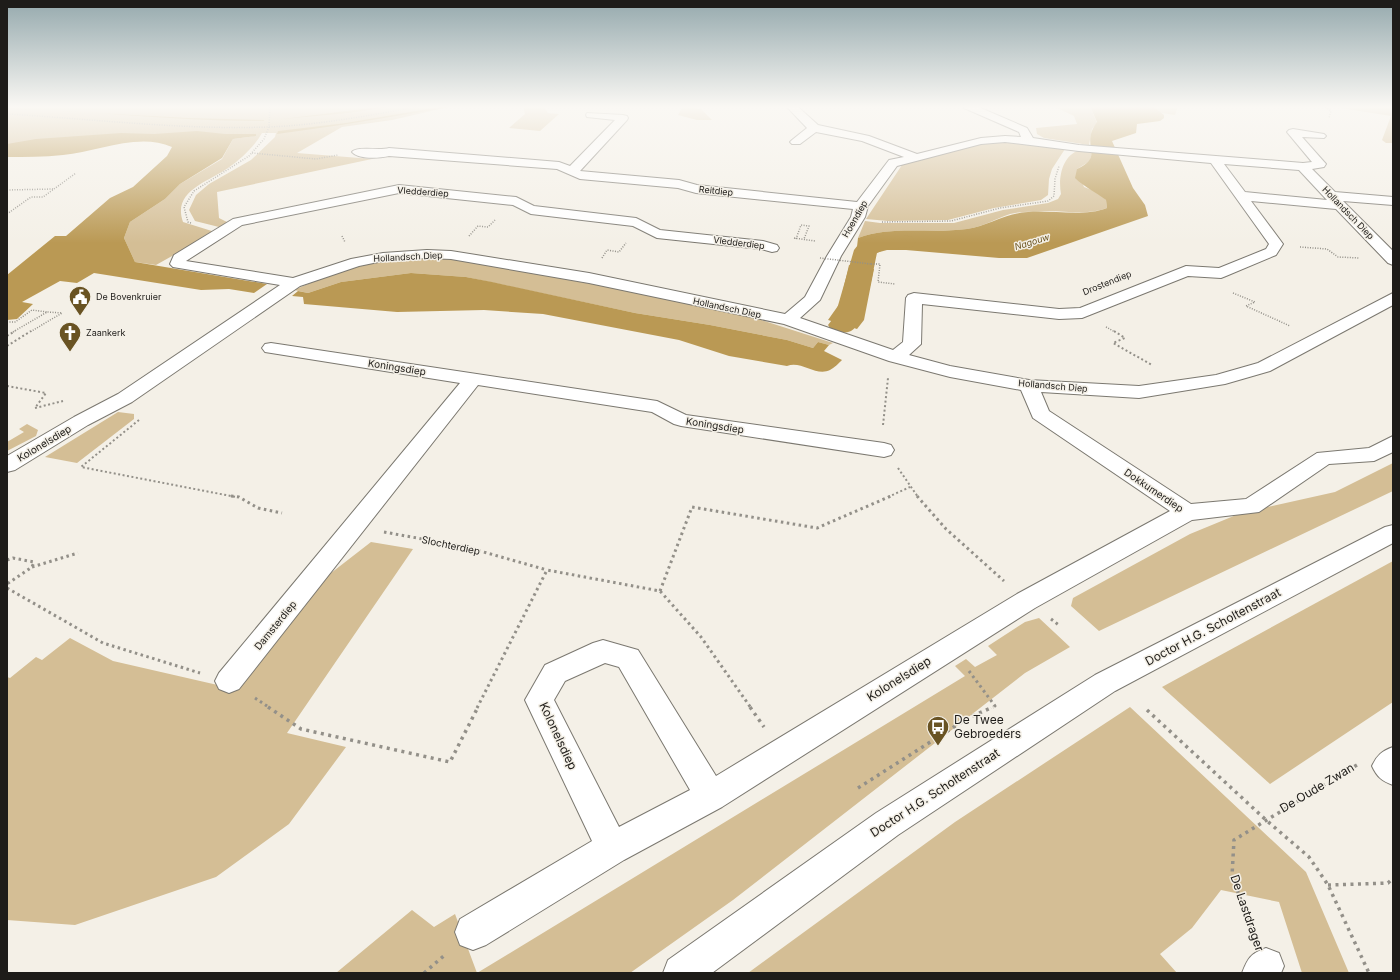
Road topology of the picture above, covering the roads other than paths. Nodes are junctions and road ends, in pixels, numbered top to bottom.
1 (358, 152) dead end
2 (592, 152) edge
3 (901, 152) edge
4 (937, 152) edge
5 (1125, 152) edge
6 (1309, 152) edge
7 (915, 157) junction
8 (1214, 160) junction
9 (1303, 167) junction
10 (573, 172) junction
11 (1242, 196) junction
12 (1335, 200) junction
13 (1393, 201) edge
14 (861, 206) junction
15 (772, 248) dead end
16 (1393, 260) edge
17 (294, 283) junction
18 (1393, 298) edge
19 (788, 320) junction
20 (271, 348) dead end
21 (895, 358) junction
22 (473, 379) junction
23 (1029, 386) junction
24 (81, 421) joint
25 (1393, 444) edge
26 (884, 450) road end
27 (7, 465) edge
28 (1187, 512) junction
29 (1393, 533) edge
30 (229, 681) road end
31 (711, 796) junction
32 (612, 848) junction
33 (473, 932) dead end
34 (681, 973) edge

1 - 10 street, Reitdiep
2 - 10 street
3 - 7 street
4 - 7 street, Hoendiep
5 - 8 street, Hoendiep
6 - 9 street
7 - 14 street, Hoendiep
8 - 9 street, Hoendiep
8 - 11 street
9 - 12 street, Hollandsch Diep
10 - 14 street, Reitdiep
11 - 12 street
11 - 21 street, Drostendiep
12 - 13 street
12 - 16 street, Hollandsch Diep
14 - 19 street, Hoendiep
15 - 17 street, Vledderdiep
17 - 19 street, Hollandsch Diep
17 - 24 street, Hollandsch Diep
18 - 23 street, Hollandsch Diep
19 - 21 street, Hollandsch Diep
20 - 22 street, Koningsdiep
21 - 23 street, Hollandsch Diep
22 - 26 street, Koningsdiep
22 - 30 street, Damsterdiep
23 - 28 street, Dokkumerdiep
24 - 27 street, Kolonelsdiep
25 - 28 street, Dokkumerdiep
28 - 31 street, Kolonelsdiep
29 - 34 street, Doctor H.G. Scholtenstraat
31 - 32 street, Kolonelsdiep
31 - 32 street, Kolonelsdiep
32 - 33 street, Kolonelsdiep

